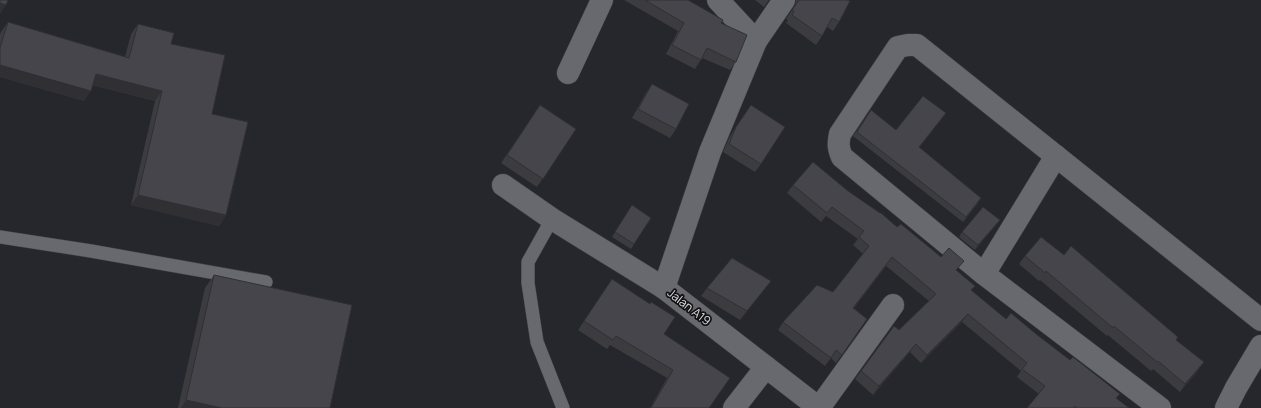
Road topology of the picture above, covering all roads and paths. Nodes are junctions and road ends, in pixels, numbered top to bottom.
1 (602, 0) edge
2 (718, 0) edge
3 (784, 0) edge
4 (756, 41) junction
5 (568, 73) dead end
6 (1056, 156) junction
7 (503, 185) dead end
8 (552, 219) junction
9 (0, 237) edge
10 (984, 274) junction
11 (266, 282) dead end
12 (664, 288) junction
13 (893, 305) dead end
14 (1261, 320) edge
15 (1261, 346) edge
16 (766, 367) junction
17 (563, 408) edge
18 (734, 408) edge
19 (819, 408) edge
20 (1160, 408) edge
21 (1226, 408) edge

1 - 5 street
2 - 4 street
3 - 4 street
4 - 12 street
6 - 10 street
6 - 10 street
6 - 14 street
7 - 8 street, Jalan A19
8 - 12 street, Jalan A19
8 - 17 lane
9 - 11 lane
10 - 20 street
12 - 16 street, Jalan A19
13 - 19 street
15 - 21 street
16 - 18 street
16 - 19 street, Jalan A19

